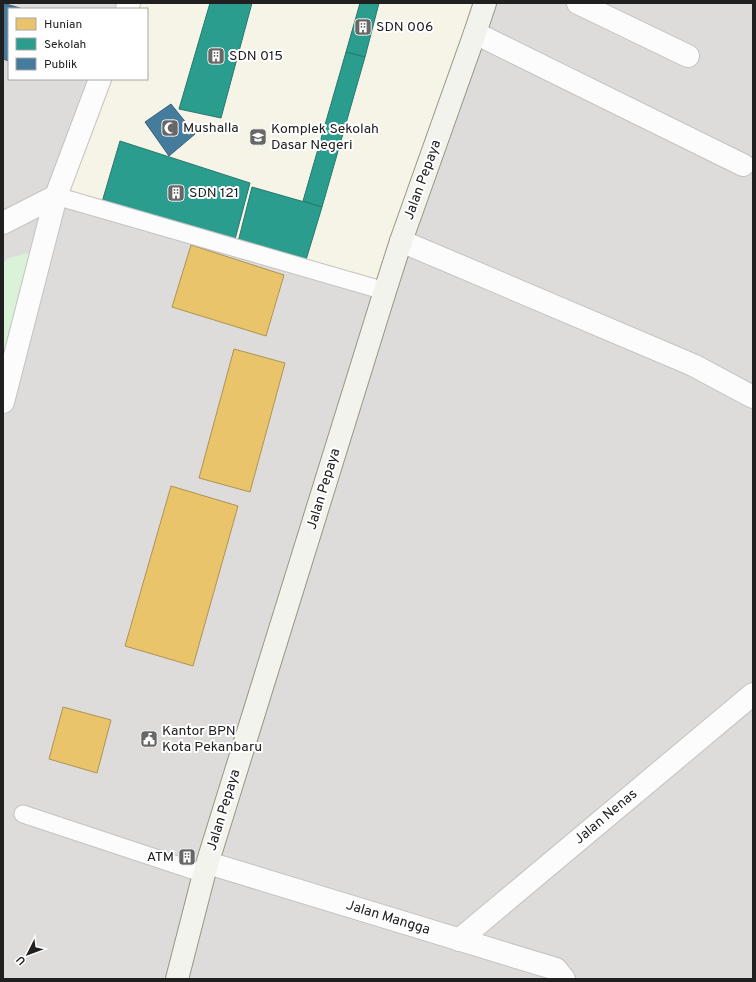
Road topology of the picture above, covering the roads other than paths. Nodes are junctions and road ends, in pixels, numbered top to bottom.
1 (484, 3) edge
2 (578, 3) edge
3 (475, 33) junction
4 (688, 56) dead end
5 (100, 80) edge
6 (743, 165) dead end
7 (56, 196) junction
8 (3, 223) edge
9 (401, 241) junction
10 (385, 291) junction
11 (753, 397) edge
12 (3, 402) edge
13 (753, 694) edge
14 (23, 814) dead end
15 (206, 869) junction
16 (459, 940) junction
17 (177, 979) edge
18 (564, 979) edge

1 - 3 main road, Jalan Pepaya
2 - 4 street
3 - 6 street
3 - 9 main road, Jalan Pepaya
5 - 7 street
7 - 8 street
7 - 10 lane
7 - 12 street
9 - 10 main road, Jalan Pepaya
9 - 11 street
10 - 15 main road, Jalan Pepaya
13 - 16 street, Jalan Nenas
14 - 15 lane
15 - 16 street, Jalan Mangga
15 - 17 main road, Jalan Pepaya
16 - 18 street, Jalan Mangga

